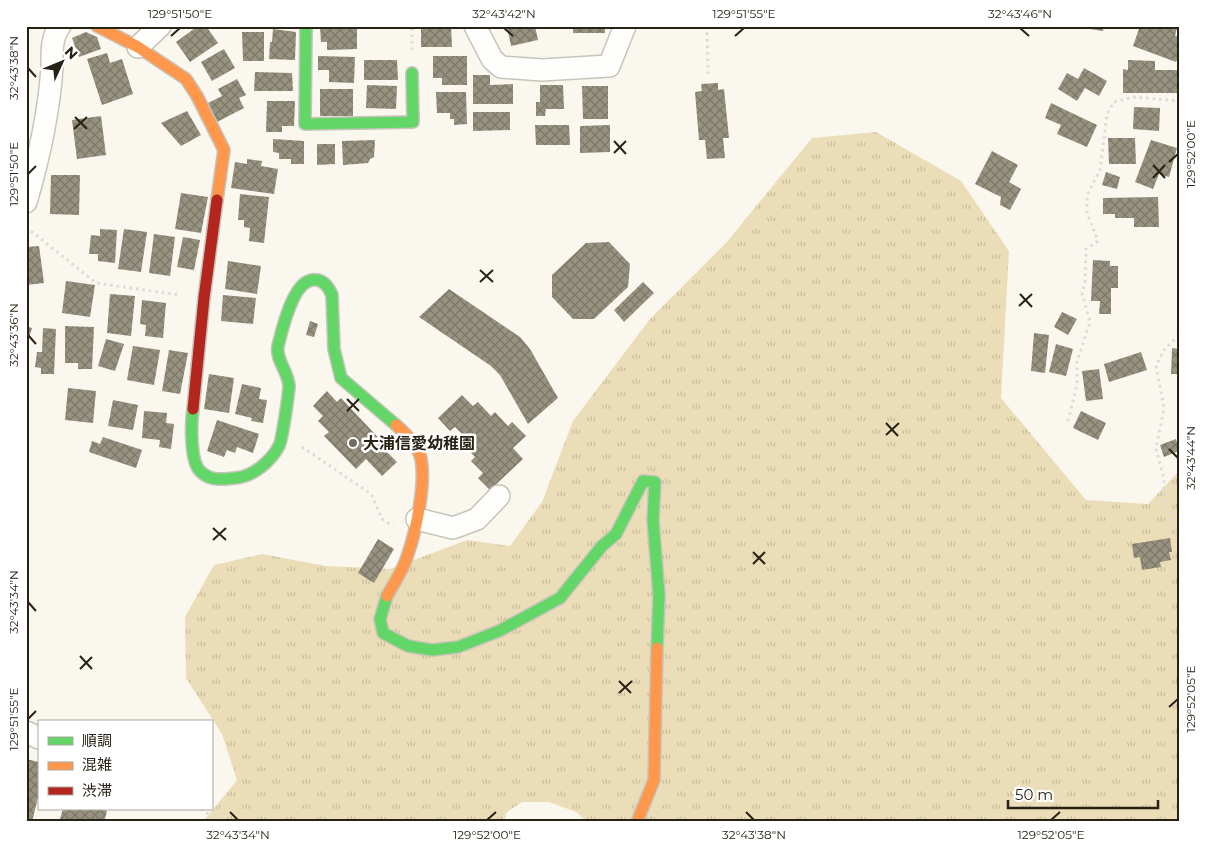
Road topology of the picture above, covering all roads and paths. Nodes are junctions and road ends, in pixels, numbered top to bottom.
1 (60, 26) edge
2 (97, 26) edge
3 (160, 26) edge
4 (306, 26) edge
5 (475, 26) edge
6 (625, 26) edge
7 (706, 26) edge
8 (138, 48) junction
9 (412, 73) dead end
10 (708, 76) dead end
11 (1179, 101) edge
12 (26, 202) edge
13 (26, 227) edge
14 (204, 298) junction
15 (1179, 335) edge
16 (1068, 421) dead end
17 (306, 450) dead end
18 (499, 496) dead end
19 (414, 529) junction
20 (1179, 536) edge
21 (26, 732) edge
22 (38, 738) edge
23 (203, 810) edge
24 (221, 822) edge
25 (636, 822) edge

1 - 12 street
2 - 8 street
3 - 8 street
4 - 9 street
5 - 6 street
7 - 10 path
8 - 14 street
11 - 16 path
13 - 14 path
14 - 19 street
15 - 20 path
17 - 19 path
18 - 19 street
19 - 25 street
21 - 22 street
23 - 24 path

